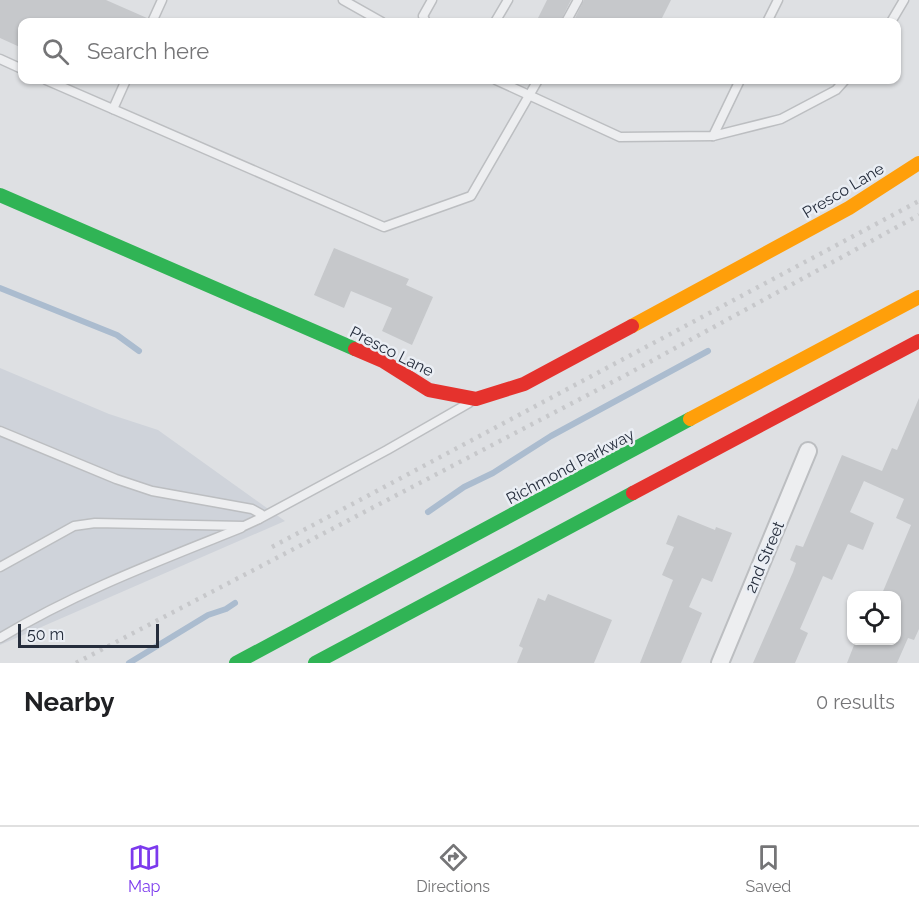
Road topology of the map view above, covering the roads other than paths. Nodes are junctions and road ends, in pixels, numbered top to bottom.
1 (162, 0) edge
2 (343, 0) edge
3 (432, 0) edge
4 (508, 0) edge
5 (578, 0) edge
6 (778, 0) edge
7 (904, 0) edge
8 (154, 18) edge
9 (375, 18) edge
10 (424, 18) edge
11 (497, 18) edge
12 (568, 18) edge
13 (769, 18) edge
14 (893, 18) edge
15 (0, 59) edge
16 (18, 67) edge
17 (55, 84) edge
18 (124, 84) edge
19 (505, 84) edge
20 (536, 84) edge
21 (738, 84) edge
22 (842, 84) edge
23 (531, 95) junction
24 (113, 109) junction
25 (713, 136) junction
26 (919, 163) edge
27 (0, 195) edge
28 (919, 297) edge
29 (919, 341) edge
30 (476, 399) junction
31 (0, 431) edge
32 (808, 451) dead end
33 (259, 519) junction
34 (244, 526) junction
35 (0, 567) edge
36 (0, 638) edge
37 (236, 663) edge
38 (315, 663) edge
39 (720, 663) edge

1 - 8 lane
2 - 9 lane
3 - 10 lane
4 - 11 lane
5 - 12 lane
6 - 13 lane
7 - 14 lane
15 - 16 lane
17 - 24 lane
18 - 24 lane
19 - 23 lane
20 - 23 lane
21 - 25 lane
22 - 25 lane
23 - 24 lane
23 - 25 lane
26 - 30 main road, Presco Lane
27 - 30 main road, Presco Lane
28 - 37 main road, Richmond Parkway
29 - 38 main road
30 - 33 lane
31 - 33 lane
32 - 39 street, 2nd Street
33 - 34 lane
34 - 35 lane
34 - 36 lane

